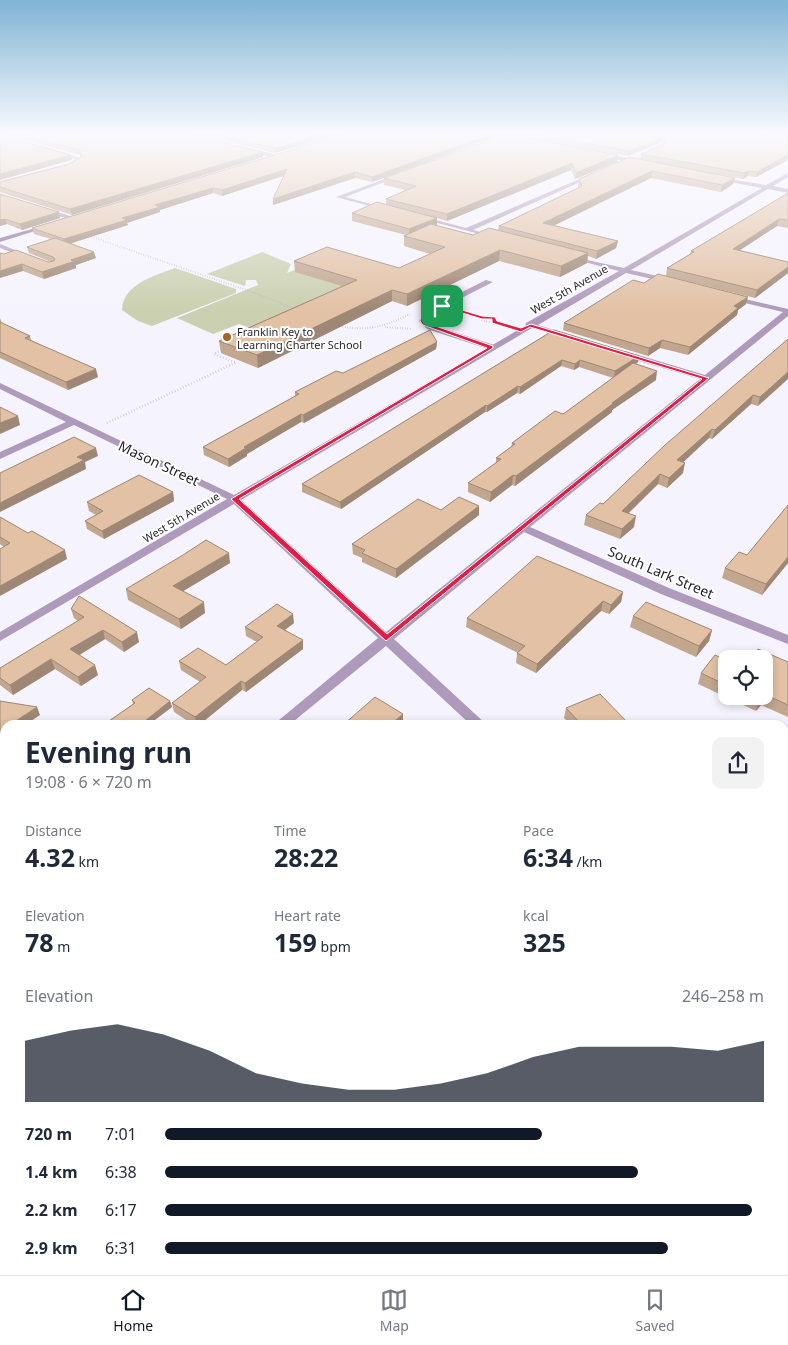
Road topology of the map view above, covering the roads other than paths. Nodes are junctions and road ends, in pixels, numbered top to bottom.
1 (348, 194) edge
2 (552, 194) edge
3 (756, 194) edge
4 (36, 207) edge
5 (393, 211) edge
6 (81, 216) edge
7 (412, 216) edge
8 (72, 218) junction
9 (467, 230) junction
10 (0, 240) edge
11 (505, 240) edge
12 (0, 246) edge
13 (563, 255) edge
14 (34, 259) edge
15 (624, 270) junction
16 (488, 282) dead end
17 (673, 282) edge
18 (719, 294) edge
19 (788, 312) edge
20 (525, 328) junction
21 (572, 338) edge
22 (491, 347) junction
23 (610, 349) edge
24 (706, 378) junction
25 (0, 386) edge
26 (73, 422) junction
27 (0, 456) edge
28 (234, 499) junction
29 (523, 528) junction
30 (0, 637) edge
31 (386, 638) junction
32 (788, 640) edge
33 (286, 720) edge
34 (475, 720) edge

1 - 5 street
2 - 9 street
3 - 15 street, West 5th Avenue
4 - 8 street
6 - 8 main road
7 - 9 street
8 - 10 main road
9 - 11 street
12 - 14 street
13 - 15 street
15 - 17 street
15 - 20 street, West 5th Avenue
16 - 22 street
18 - 19 street
19 - 24 street
20 - 21 street
20 - 22 street, West 5th Avenue
22 - 28 street, West 5th Avenue
23 - 24 street
24 - 29 street
25 - 26 street, Mason Street
26 - 27 street
26 - 28 street, Mason Street
28 - 30 street, West 5th Avenue
28 - 31 street, Mason Street
29 - 31 street
29 - 32 street, South Lark Street
31 - 33 street
31 - 34 street, Mason Street

